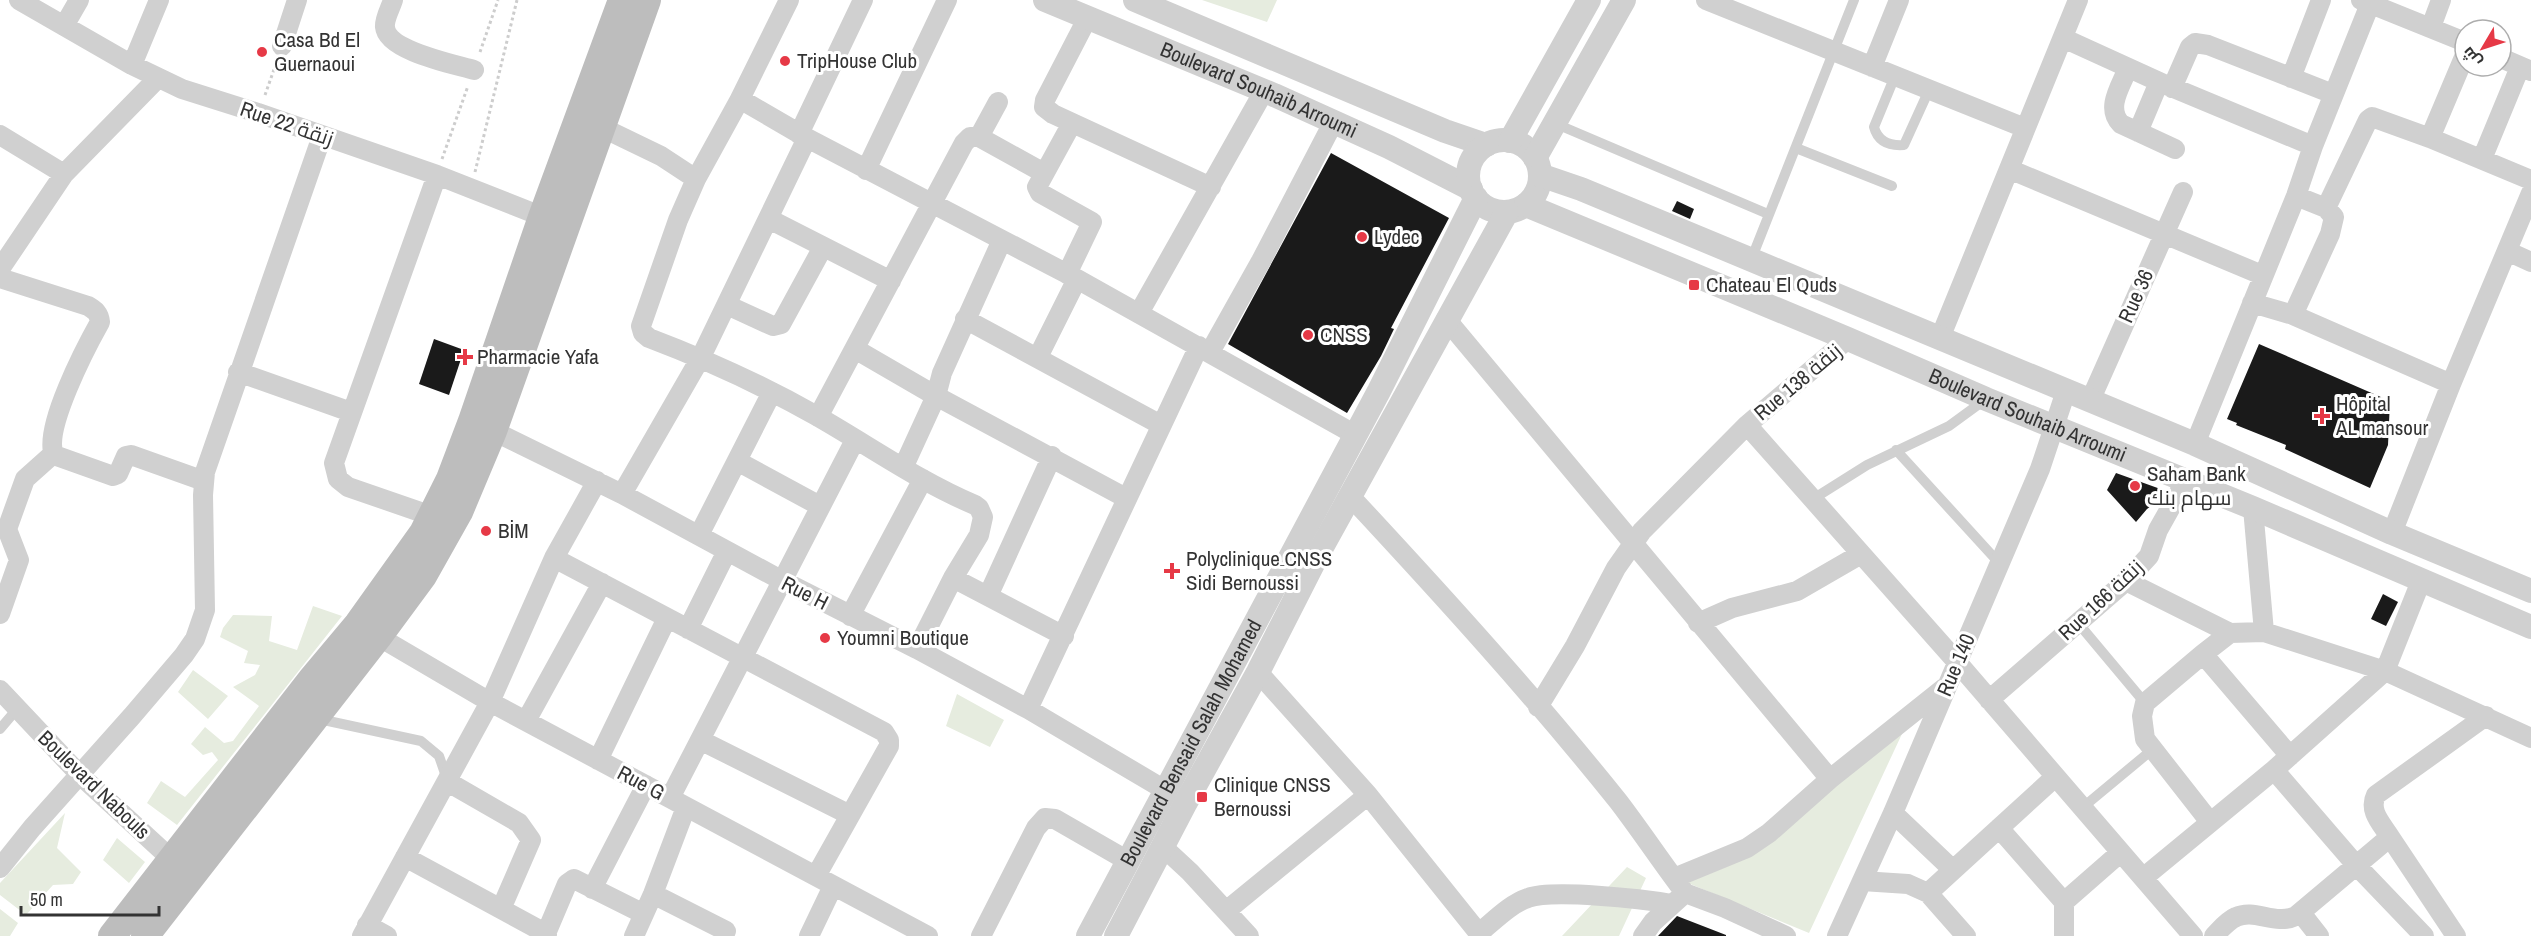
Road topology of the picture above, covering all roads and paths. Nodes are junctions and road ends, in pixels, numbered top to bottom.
1 (19, 0) edge
2 (79, 0) edge
3 (159, 0) edge
4 (297, 0) edge
5 (393, 0) edge
6 (518, 0) edge
7 (622, 0) edge
8 (647, 0) edge
9 (789, 0) edge
10 (863, 0) edge
11 (947, 0) edge
12 (1045, 0) edge
13 (1135, 0) edge
14 (1589, 0) edge
15 (1624, 0) edge
16 (1706, 0) edge
17 (1854, 0) edge
18 (1899, 0) edge
19 (2078, 0) edge
20 (2321, 0) edge
21 (2441, 0) edge
22 (2365, 2) edge
23 (1088, 17) junction
24 (64, 26) junction
25 (2431, 27) junction
26 (2453, 37) edge
27 (2063, 38) junction
28 (282, 46) joint
29 (1834, 52) junction
30 (132, 65) junction
31 (1872, 67) junction
32 (2128, 68) junction
33 (2525, 69) edge
34 (474, 70) dead end
35 (1895, 76) junction
36 (2291, 78) junction
37 (2455, 78) edge
38 (158, 79) junction
39 (2166, 85) junction
40 (1929, 90) junction
41 (1264, 91) junction
42 (2333, 94) junction
43 (740, 99) junction
44 (998, 102) dead end
45 (258, 113) junction
46 (1072, 123) junction
47 (1334, 123) junction
48 (1554, 123) junction
49 (601, 127) junction
50 (2025, 128) junction
51 (2138, 132) junction
52 (0, 135) edge
53 (322, 136) junction
54 (803, 136) junction
55 (979, 137) junction
56 (2430, 138) junction
57 (1510, 141) junction
58 (1486, 145) junction
59 (2313, 146) junction
60 (1796, 148) junction
61 (2175, 149) dead end
62 (2482, 159) junction
63 (1537, 167) junction
64 (2009, 168) junction
65 (866, 170) junction
66 (1044, 173) junction
67 (63, 174) junction
68 (437, 175) junction
69 (696, 179) junction
70 (2531, 180) edge
71 (1892, 186) dead end
72 (1211, 187) junction
73 (471, 188) junction
74 (2183, 192) dead end
75 (2531, 193) edge
76 (1474, 194) junction
77 (2296, 196) junction
78 (932, 204) junction
79 (1516, 208) junction
80 (2326, 208) junction
81 (1768, 214) junction
82 (769, 219) junction
83 (554, 221) junction
84 (2164, 234) junction
85 (1002, 240) junction
86 (823, 247) junction
87 (2507, 251) junction
88 (1750, 260) junction
89 (2531, 262) edge
90 (0, 269) edge
91 (2262, 275) junction
92 (1072, 276) junction
93 (0, 278) edge
94 (891, 281) junction
95 (2252, 303) junction
96 (727, 305) junction
97 (1139, 313) junction
98 (2293, 315) junction
99 (965, 319) junction
100 (1446, 319) junction
101 (1940, 338) junction
102 (1848, 339) junction
103 (855, 349) junction
104 (1205, 349) junction
105 (701, 357) junction
106 (1038, 357) junction
107 (238, 372) junction
108 (2451, 384) junction
109 (2066, 391) junction
110 (772, 392) junction
111 (936, 396) junction
112 (1986, 399) junction
113 (2090, 401) junction
114 (351, 412) junction
115 (818, 417) junction
116 (1161, 425) junction
117 (1747, 425) junction
118 (483, 426) junction
119 (2056, 427) junction
120 (1354, 434) junction
121 (855, 440) junction
122 (2195, 444) junction
123 (1896, 450) junction
124 (53, 454) junction
125 (1052, 456) junction
126 (737, 461) junction
127 (903, 468) junction
128 (923, 479) junction
129 (2186, 480) junction
130 (597, 481) junction
131 (204, 482) junction
132 (621, 494) junction
133 (1350, 496) junction
134 (1126, 498) junction
135 (1813, 499) junction
136 (820, 506) junction
137 (2253, 508) junction
138 (432, 516) junction
139 (2392, 533) junction
140 (699, 535) junction
141 (1632, 544) junction
142 (727, 551) junction
143 (1861, 554) junction
144 (554, 558) junction
145 (2000, 564) junction
146 (953, 578) junction
147 (781, 580) junction
148 (2421, 580) junction
149 (2126, 582) junction
150 (602, 583) junction
151 (2531, 591) edge
152 (988, 596) junction
153 (0, 614) edge
154 (850, 616) junction
155 (667, 618) junction
156 (1698, 623) junction
157 (2078, 623) junction
158 (2531, 627) edge
159 (688, 629) junction
160 (368, 631) junction
161 (2264, 632) junction
162 (2230, 633) junction
163 (1064, 636) junction
164 (917, 649) junction
165 (2203, 654) junction
166 (742, 658) junction
167 (1958, 662) junction
168 (2385, 671) junction
169 (1258, 672) junction
170 (1947, 686) junction
171 (0, 690) edge
172 (1989, 700) junction
173 (490, 702) junction
174 (2145, 703) junction
175 (1538, 707) junction
176 (1028, 709) junction
177 (17, 710) junction
178 (2486, 716) junction
179 (314, 718) junction
180 (526, 721) junction
181 (0, 729) edge
182 (2531, 738) edge
183 (700, 740) junction
184 (2153, 749) junction
185 (2290, 756) junction
186 (598, 760) junction
187 (2274, 770) junction
188 (81, 776) junction
189 (2055, 777) junction
190 (1830, 779) junction
191 (448, 782) junction
192 (646, 785) junction
193 (1165, 790) junction
194 (1368, 795) junction
195 (678, 802) junction
196 (2082, 808) junction
197 (1893, 813) junction
198 (850, 815) junction
199 (2210, 822) junction
200 (1999, 828) junction
201 (2390, 837) junction
202 (1163, 847) junction
203 (2120, 853) junction
204 (405, 857) junction
205 (1128, 861) junction
206 (2356, 865) junction
207 (0, 868) edge
208 (182, 868) junction
209 (1953, 870) junction
210 (2143, 878) junction
211 (825, 881) junction
212 (1862, 881) junction
213 (592, 889) junction
214 (1677, 892) junction
215 (1928, 893) junction
216 (653, 894) junction
217 (2064, 902) junction
218 (501, 909) junction
219 (1226, 911) junction
220 (2301, 913) junction
221 (644, 914) junction
222 (2450, 929) edge
223 (902, 930) edge
224 (364, 931) edge
225 (728, 934) edge
226 (546, 935) edge
227 (1480, 935) edge
228 (112, 936) edge
229 (144, 936) edge
230 (387, 936) edge
231 (634, 936) edge
232 (808, 936) edge
233 (928, 936) edge
234 (981, 936) edge
235 (1088, 936) edge
236 (1116, 936) edge
237 (1249, 936) edge
238 (1643, 936) edge
239 (1786, 936) edge
240 (1838, 936) edge
241 (1966, 936) edge
242 (2064, 936) edge
243 (2193, 936) edge
244 (2214, 936) edge
245 (2319, 936) edge
246 (2425, 936) edge

1 - 24 street, Rue 22 زنقة
2 - 24 street
3 - 30 street
4 - 28 street
5 - 34 street
6 - 73 path
7 - 83 main road
8 - 49 main road
9 - 43 street
10 - 54 street
11 - 65 street
12 - 23 street, Boulevard Souhaib Arroumi
13 - 58 street, Boulevard Souhaib Arroumi
14 - 57 street
15 - 48 street
16 - 29 street
17 - 29 lane
18 - 31 street
19 - 27 street
20 - 36 street
21 - 25 street
22 - 25 street
22 - 42 street
23 - 41 street, Boulevard Souhaib Arroumi
23 - 46 street
24 - 30 street, Rue 22 زنقة
25 - 26 street
27 - 32 street
27 - 50 street
28 - 45 path
29 - 31 street
29 - 60 lane
30 - 38 street, Rue 22 زنقة
31 - 35 street
32 - 39 street
32 - 51 street
33 - 62 street
35 - 40 street
35 - 40 lane
36 - 39 street
36 - 42 street
37 - 56 street
38 - 45 street, Rue 22 زنقة
38 - 67 street
39 - 51 street
39 - 59 street
40 - 50 street
41 - 47 street, Boulevard Souhaib Arroumi
41 - 72 street
42 - 59 street
43 - 54 street
43 - 69 street
44 - 55 street
45 - 53 street, Rue 22 زنقة
46 - 66 street
46 - 72 street
47 - 76 street, Boulevard Souhaib Arroumi
47 - 104 street
48 - 63 street
48 - 81 lane
49 - 69 street
49 - 83 main road
50 - 64 street
51 - 61 street
52 - 67 street
53 - 68 street, Rue 22 زنقة
53 - 107 street
54 - 65 street
54 - 82 street
55 - 66 street
55 - 78 street
56 - 62 street
56 - 80 street
57 - 58 street
57 - 63 street
58 - 76 street
59 - 77 street
60 - 71 lane
60 - 81 lane
62 - 70 street
63 - 79 street
63 - 88 street, Boulevard Souhaib Arroumi
64 - 84 street
64 - 101 street
65 - 78 street
66 - 92 street
67 - 90 street
68 - 73 street, Rue 22 زنقة
68 - 114 street
69 - 105 street
72 - 97 street
73 - 83 street, Rue 22 زنقة
74 - 84 street, Rue 36
75 - 87 street
76 - 79 street
76 - 120 street, Boulevard Bensaid Salah Mohamed
77 - 80 street
77 - 91 street
78 - 85 street
78 - 94 street
79 - 100 street, Boulevard Bensaid Salah Mohamed
79 - 102 street, Boulevard Souhaib Arroumi
80 - 98 street
81 - 88 lane
82 - 86 street
82 - 96 street
83 - 118 main road
84 - 91 street
84 - 113 street, Rue 36
85 - 92 street
85 - 99 street
86 - 94 street
86 - 96 street
87 - 89 street
87 - 108 street
88 - 101 street, Boulevard Souhaib Arroumi
91 - 95 street
92 - 97 street
92 - 106 street
93 - 124 street
94 - 103 street
95 - 98 street
95 - 122 street
96 - 105 street
97 - 104 street
98 - 108 street
99 - 106 street
99 - 111 street
100 - 133 street, Boulevard Bensaid Salah Mohamed
100 - 141 street
101 - 109 street, Boulevard Souhaib Arroumi
102 - 112 street, Boulevard Souhaib Arroumi
102 - 117 street, Rue 138 زنقة
103 - 111 street
103 - 115 street
104 - 116 street
104 - 120 street
105 - 110 street
105 - 132 street
106 - 116 street
107 - 114 street
107 - 131 street
108 - 139 street
109 - 113 street, Boulevard Souhaib Arroumi
109 - 119 street, Rue 140
110 - 115 street
110 - 126 street
111 - 125 street
111 - 127 street
112 - 119 street, Boulevard Souhaib Arroumi
112 - 123 lane
113 - 122 street, Boulevard Souhaib Arroumi
114 - 138 street
115 - 121 street
116 - 134 street
117 - 135 street
117 - 141 street, Rue 138 زنقة
118 - 130 street, Rue H
118 - 138 main road
118 - 160 main road
119 - 129 street, Boulevard Souhaib Arroumi
119 - 145 street, Rue 140
120 - 193 street, Boulevard Bensaid Salah Mohamed
121 - 127 street
121 - 136 street
122 - 139 street, Boulevard Souhaib Arroumi
123 - 135 lane
123 - 145 lane
124 - 131 street
124 - 153 street
125 - 134 street
125 - 152 street
126 - 136 street
126 - 140 street
127 - 128 street
128 - 146 street
128 - 154 street
129 - 137 street, Boulevard Souhaib Arroumi
129 - 149 street, Rue 166 زنقة
130 - 132 street, Rue H
130 - 144 street
131 - 188 street
132 - 140 street, Rue H
133 - 169 street, Boulevard Bensaid Salah Mohamed
133 - 175 street
134 - 163 street
135 - 143 street
136 - 147 street
137 - 148 street, Boulevard Souhaib Arroumi
137 - 161 street
138 - 160 main road
139 - 151 street, Boulevard Souhaib Arroumi
140 - 142 street, Rue H
141 - 156 street
141 - 175 street, Rue 138 زنقة
142 - 147 street, Rue H
142 - 159 street
143 - 156 street
143 - 167 street
144 - 150 street
144 - 173 street
145 - 167 street, Rue 140
146 - 152 street
146 - 164 street
147 - 154 street, Rue H
147 - 166 street
148 - 158 street, Boulevard Souhaib Arroumi
148 - 168 street
149 - 157 street, Rue 166 زنقة
149 - 162 street
150 - 155 street
150 - 180 street
152 - 163 street
154 - 164 street, Rue H
155 - 159 street
155 - 186 street
156 - 190 street
157 - 172 street, Rue 166 زنقة
157 - 174 lane
159 - 166 street
160 - 173 street, Rue G
160 - 179 main road
160 - 208 main road
161 - 162 street
161 - 168 street
162 - 165 street
163 - 176 street
164 - 176 street, Rue H
165 - 174 street
165 - 185 street
166 - 183 street
166 - 198 street
167 - 170 street, Rue 140
167 - 172 street
168 - 178 street
168 - 185 street
169 - 194 street
169 - 202 street, Boulevard Bensaid Salah Mohamed
170 - 190 street
170 - 197 street, Rue 140
171 - 177 street, Boulevard Nabouls
172 - 189 street
173 - 180 street, Rue G
173 - 191 street
174 - 184 street
175 - 214 street
176 - 193 street, Rue H
177 - 181 lane
177 - 188 street, Boulevard Nabouls
178 - 182 street
178 - 201 street
179 - 191 lane
179 - 208 main road
180 - 186 street, Rue G
183 - 195 street
183 - 198 street
184 - 196 lane
184 - 199 street
185 - 187 street
186 - 192 street, Rue G
187 - 199 street
187 - 206 street
188 - 207 street
188 - 208 street, Boulevard Nabouls
189 - 196 street
189 - 200 street
190 - 214 street
191 - 204 street
191 - 218 street
192 - 195 street, Rue G
192 - 213 street
193 - 205 street, Boulevard Bensaid Salah Mohamed
194 - 219 street
194 - 227 street
195 - 211 street, Rue G
195 - 216 street
196 - 203 street
197 - 209 street
197 - 212 street, Rue 140
198 - 211 street
199 - 210 street
200 - 209 street
200 - 217 street
201 - 206 street
201 - 222 street
202 - 219 street
202 - 236 street, Boulevard Bensaid Salah Mohamed
203 - 210 street
203 - 217 street
204 - 218 street
204 - 224 street
205 - 234 street
205 - 235 street, Boulevard Bensaid Salah Mohamed
206 - 220 street
206 - 246 street
208 - 228 main road
208 - 229 main road
209 - 215 street
210 - 243 street
211 - 223 street, Rue G
211 - 232 street
212 - 215 street
212 - 240 street, Rue 140
213 - 221 street
213 - 226 street
214 - 227 street
214 - 238 street
214 - 239 street
215 - 241 street
216 - 221 street
216 - 225 street
217 - 242 street
218 - 226 street
219 - 237 street
220 - 244 street
220 - 245 street
221 - 231 street
222 - 246 street
223 - 233 street, Rue G
224 - 230 street

